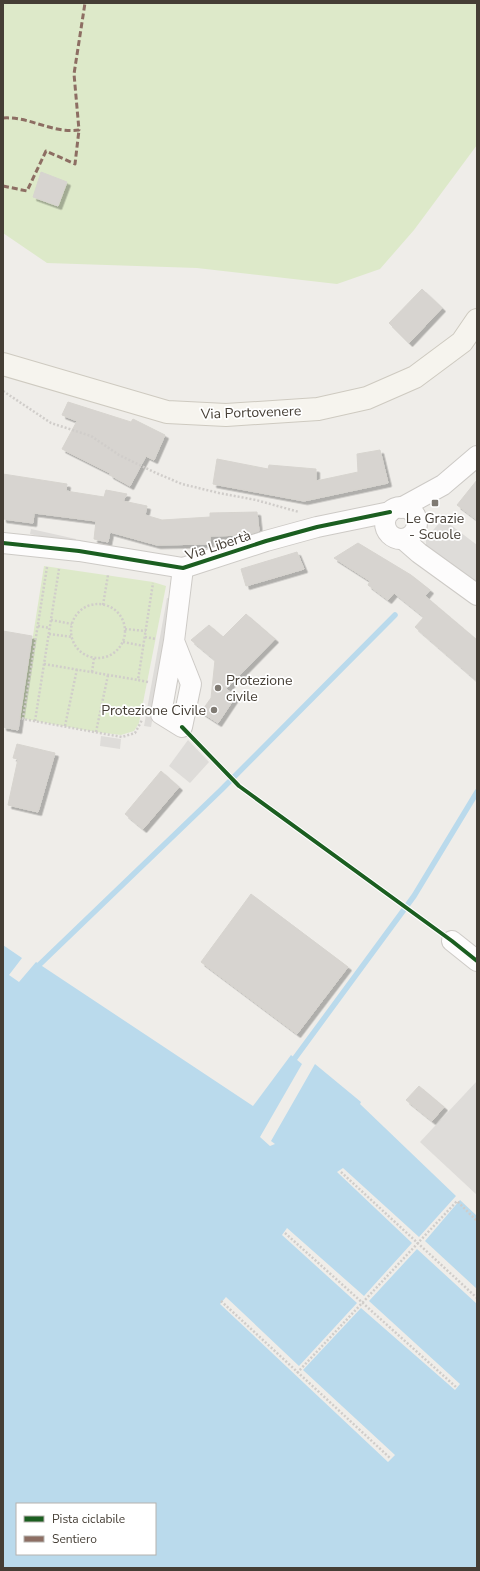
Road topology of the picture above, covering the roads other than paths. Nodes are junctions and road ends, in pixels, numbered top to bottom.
1 (477, 320) edge
2 (3, 364) edge
3 (477, 456) edge
4 (402, 523) junction
5 (3, 543) edge
6 (183, 568) junction
7 (477, 595) edge
8 (161, 640) road end
9 (452, 941) dead end
10 (477, 961) edge

1 - 2 main road, Via Portovenere
3 - 4 street
4 - 6 street, Via Libertà
4 - 7 street
5 - 6 street, Via Libertà
6 - 8 street
9 - 10 street

